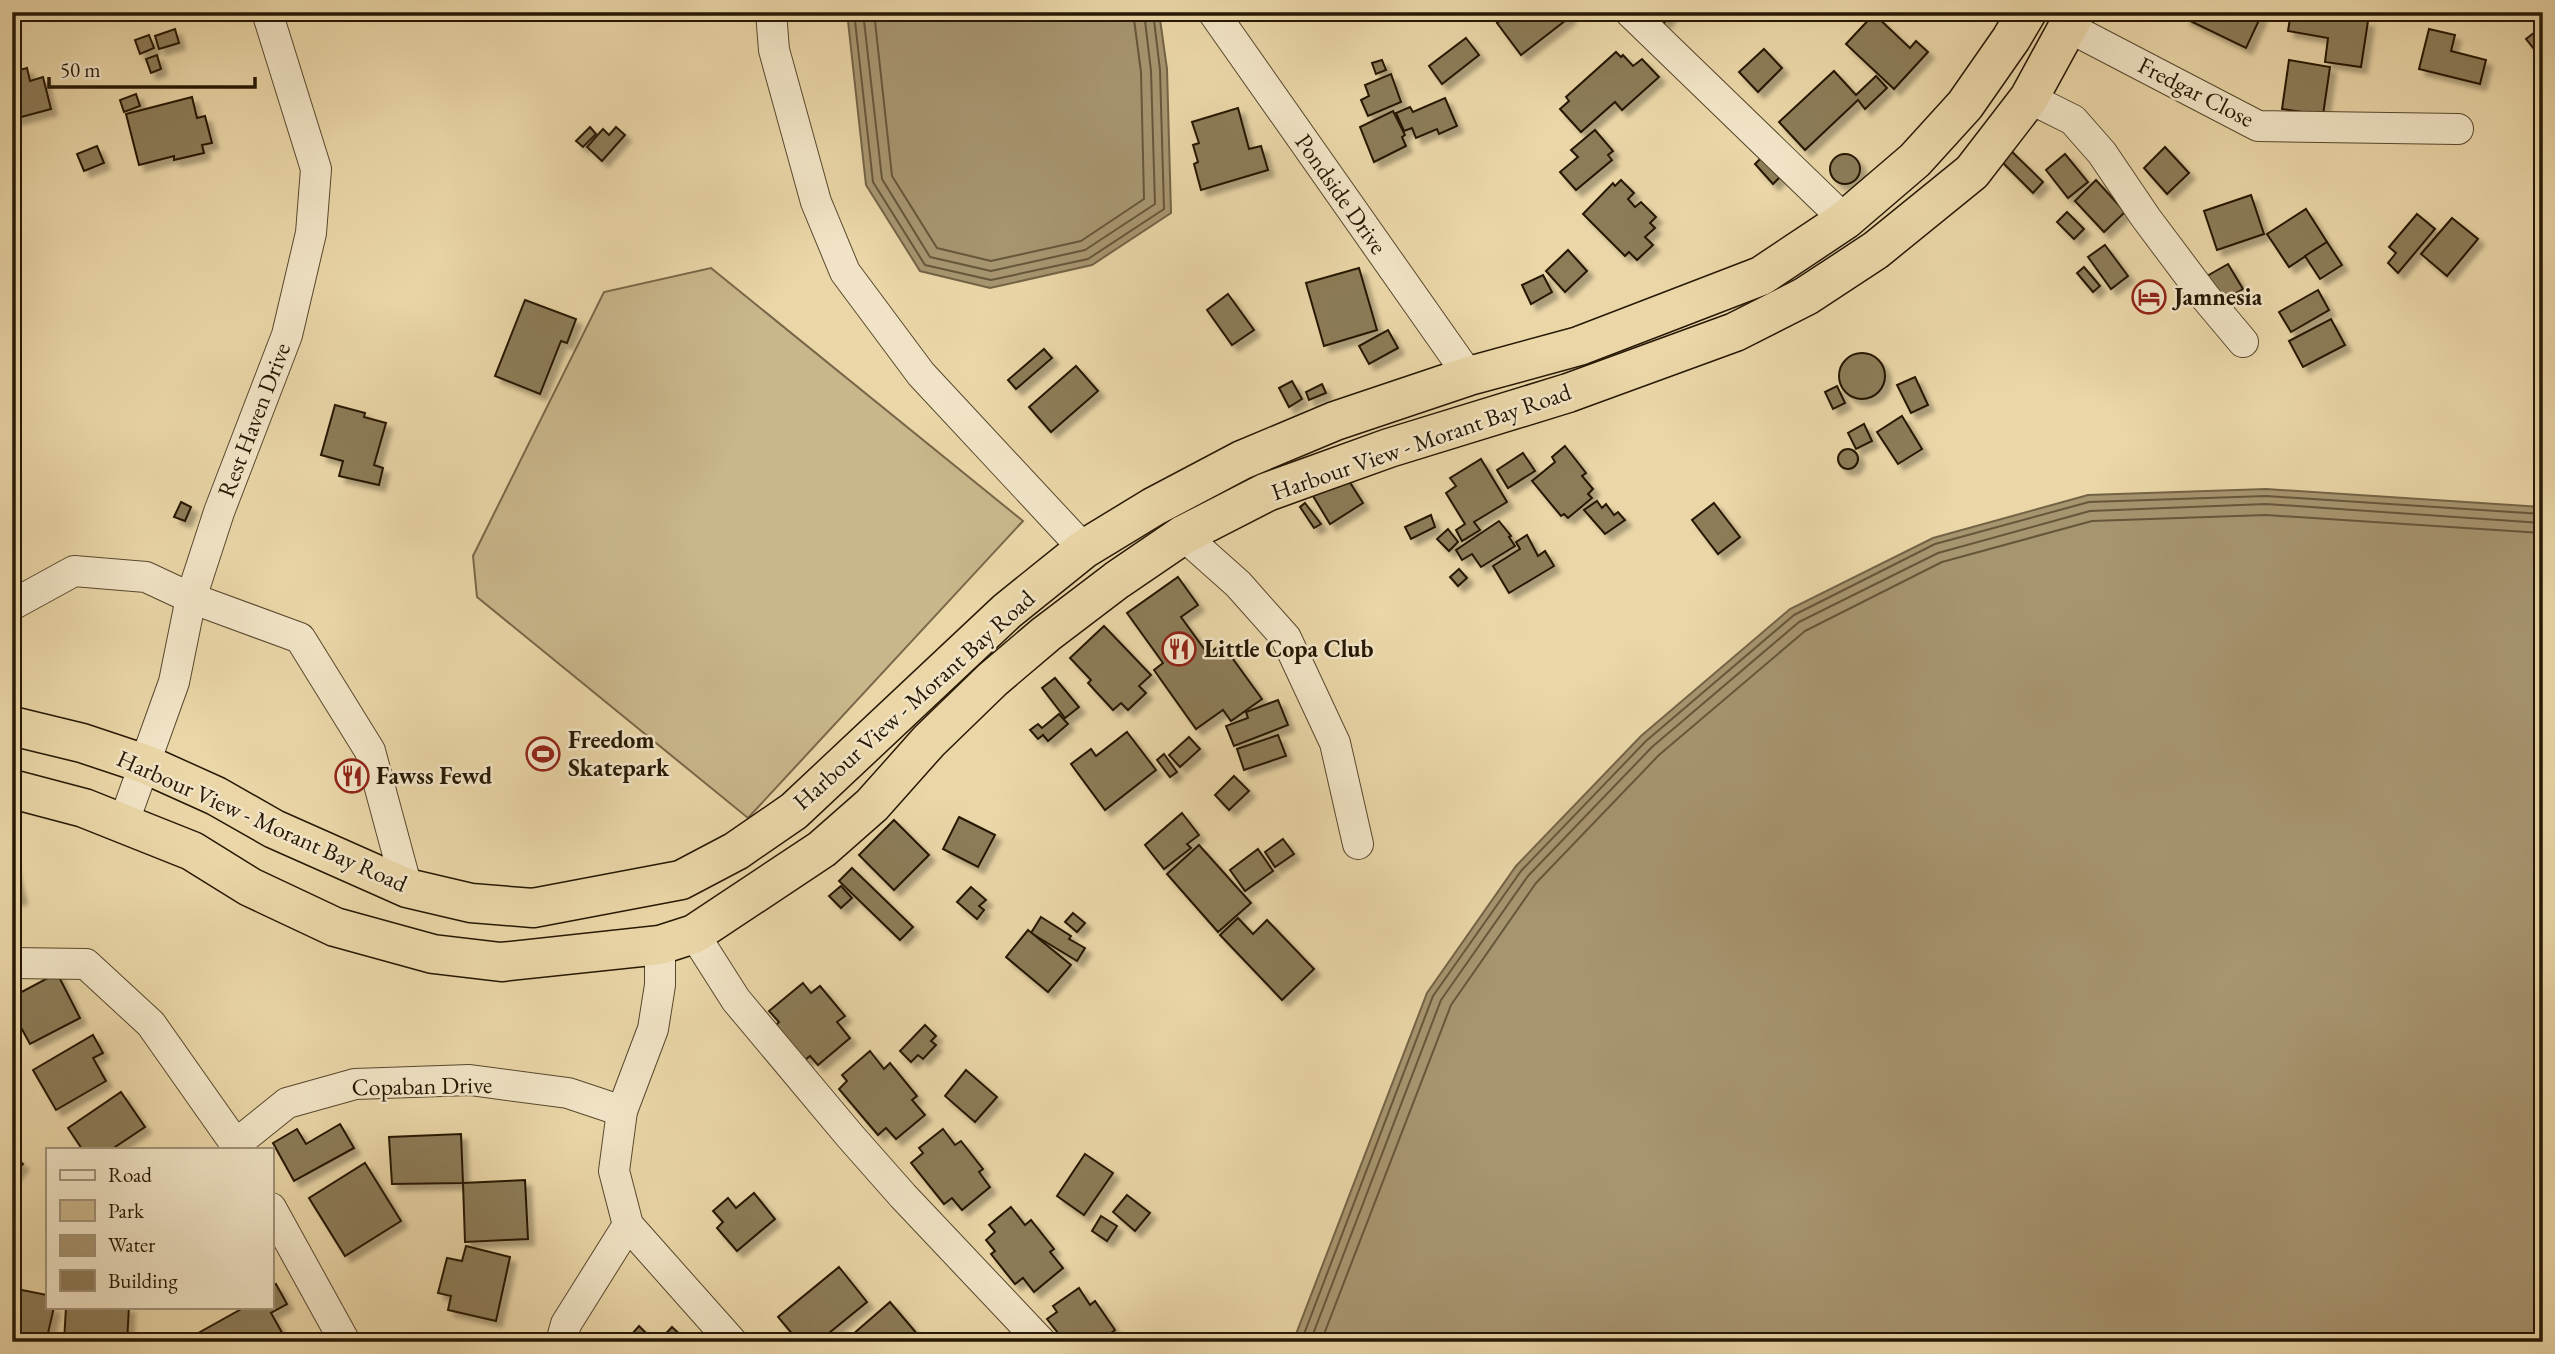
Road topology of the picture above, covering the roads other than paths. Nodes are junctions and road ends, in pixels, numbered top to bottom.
1 (267, 12) edge
2 (771, 12) edge
3 (1213, 12) edge
4 (1630, 12) edge
5 (2027, 12) edge
6 (2072, 19) edge
7 (2029, 98) junction
8 (2458, 129) dead end
9 (1845, 220) junction
10 (2243, 342) dead end
11 (1469, 376) junction
12 (1184, 535) junction
13 (1084, 549) junction
14 (191, 598) junction
15 (12, 605) edge
16 (12, 726) edge
17 (145, 764) junction
18 (12, 789) edge
19 (123, 824) junction
20 (1357, 844) dead end
21 (407, 888) junction
22 (677, 939) junction
23 (12, 963) edge
24 (622, 1111) junction
25 (237, 1147) edge
26 (273, 1212) edge
27 (628, 1225) junction
28 (345, 1342) edge
29 (561, 1342) edge
30 (732, 1342) edge
31 (1041, 1342) edge

1 - 14 street, Rest Haven Drive
2 - 13 street
3 - 11 street, Pondside Drive
4 - 9 street
5 - 9 highway, Harbour View - Morant Bay Road
6 - 7 highway, Harbour View - Morant Bay Road
6 - 8 street, Fredgar Close
7 - 10 street
7 - 12 highway, Harbour View - Morant Bay Road
9 - 11 highway, Harbour View - Morant Bay Road
11 - 13 highway, Harbour View - Morant Bay Road
12 - 20 street
12 - 22 highway, Harbour View - Morant Bay Road
13 - 21 highway, Harbour View - Morant Bay Road
14 - 15 street
14 - 17 street, Rest Haven Drive
14 - 21 street
16 - 17 highway, Harbour View - Morant Bay Road
17 - 19 street, Rest Haven Drive
17 - 21 highway, Harbour View - Morant Bay Road
18 - 19 highway, Harbour View - Morant Bay Road
19 - 22 highway, Harbour View - Morant Bay Road
22 - 24 street
22 - 31 street
23 - 25 street
24 - 25 street, Copaban Drive
24 - 27 street
26 - 28 street
27 - 29 street
27 - 30 street

